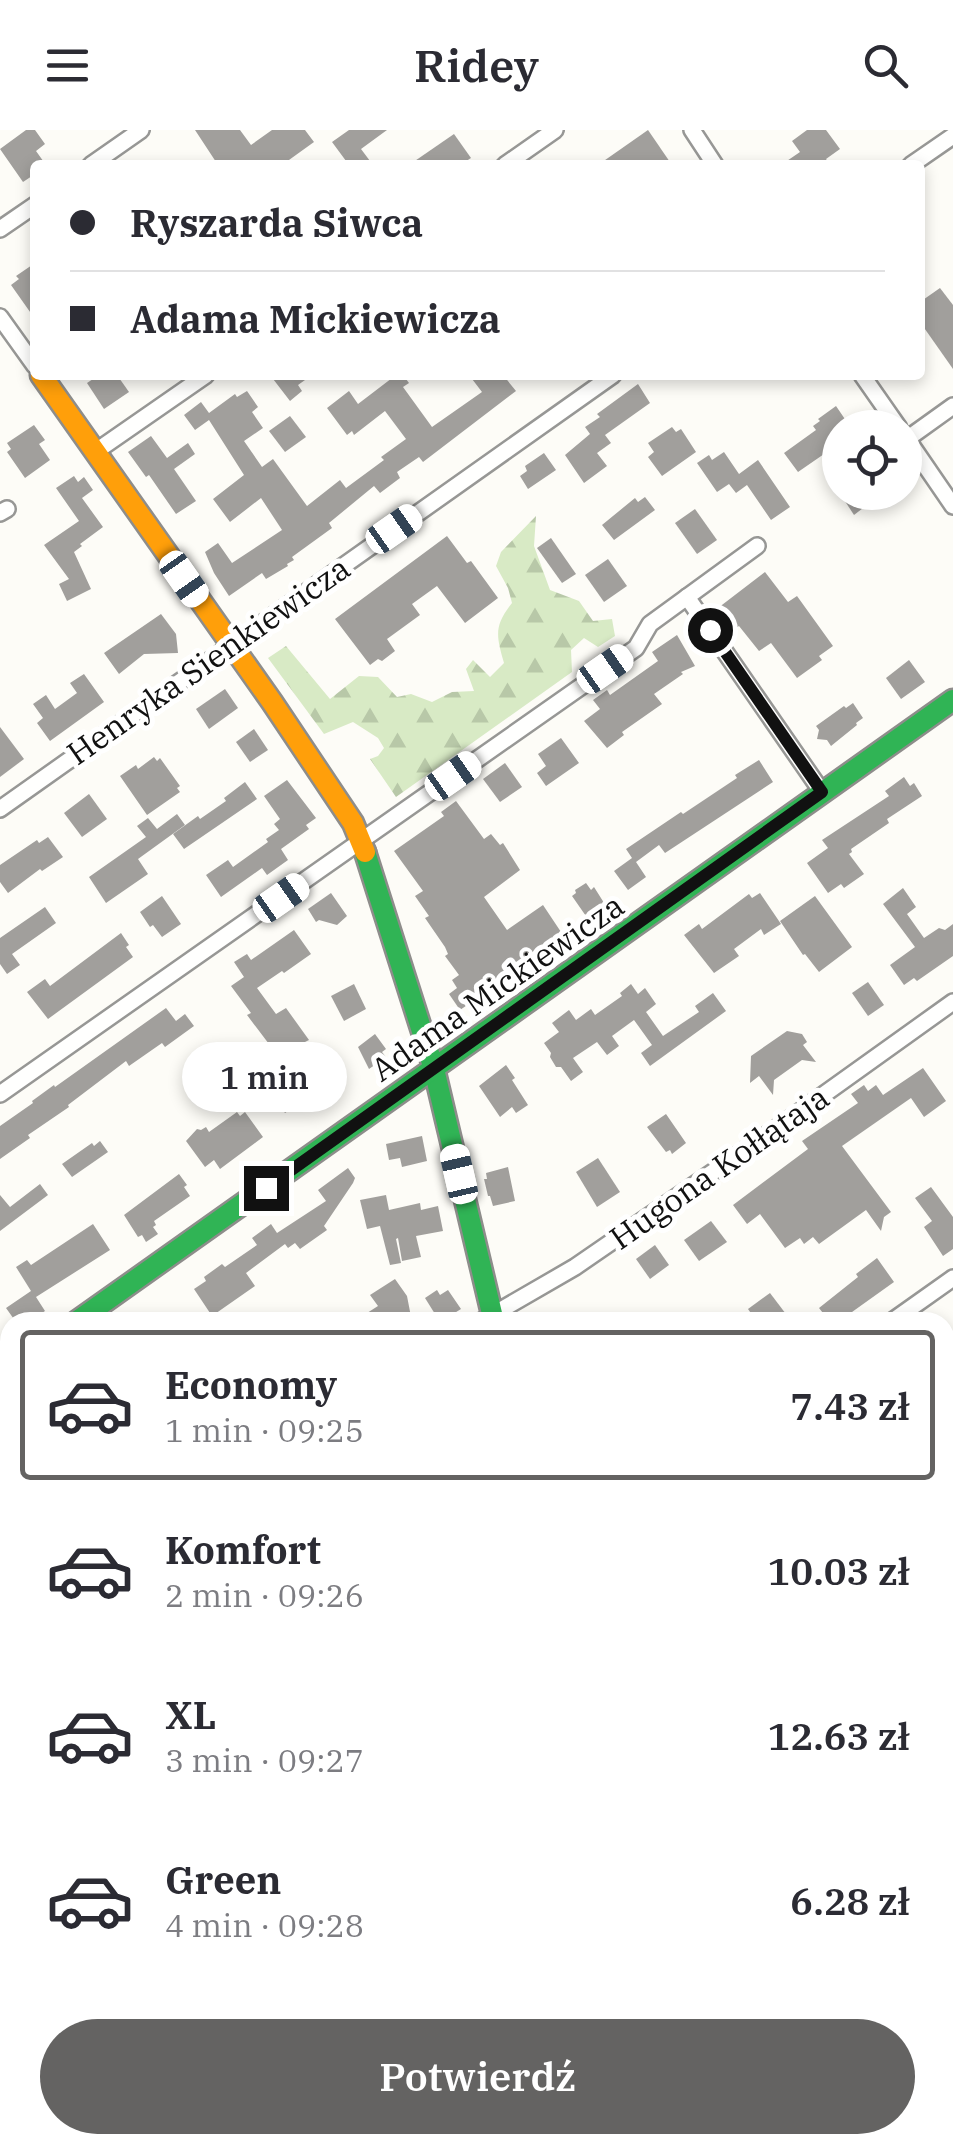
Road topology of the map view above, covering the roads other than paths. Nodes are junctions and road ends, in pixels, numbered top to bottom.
1 (141, 130) edge
2 (556, 130) edge
3 (692, 130) edge
4 (953, 136) edge
5 (98, 160) edge
6 (513, 160) edge
7 (712, 160) edge
8 (918, 160) edge
9 (30, 209) edge
10 (0, 230) edge
11 (0, 317) edge
12 (30, 359) edge
13 (45, 380) edge
14 (199, 380) edge
15 (606, 380) edge
16 (866, 380) edge
17 (953, 406) edge
18 (887, 410) edge
19 (922, 424) edge
20 (95, 452) junction
21 (922, 460) edge
22 (953, 506) edge
23 (757, 546) dead end
24 (687, 598) junction
25 (230, 644) junction
26 (953, 700) edge
27 (822, 792) junction
28 (0, 809) edge
29 (362, 841) junction
30 (953, 1002) edge
31 (434, 1069) junction
32 (0, 1094) edge
33 (953, 1278) edge
34 (90, 1312) edge
35 (487, 1312) edge
36 (502, 1312) edge
37 (905, 1312) edge

1 - 5 street
2 - 6 street
3 - 7 street
4 - 8 street
9 - 10 street
11 - 12 street
13 - 20 street
14 - 20 street
15 - 25 street, Henryka Sienkiewicza
16 - 18 street
17 - 19 street
20 - 25 street
21 - 22 street
23 - 24 street
24 - 27 street
24 - 29 street
25 - 28 street, Henryka Sienkiewicza
25 - 29 street
26 - 27 street, Adama Mickiewicza
27 - 31 street, Adama Mickiewicza
29 - 31 street
29 - 32 street
30 - 36 street, Hugona Kołłątaja
31 - 34 street, Adama Mickiewicza
31 - 35 street
33 - 37 street

